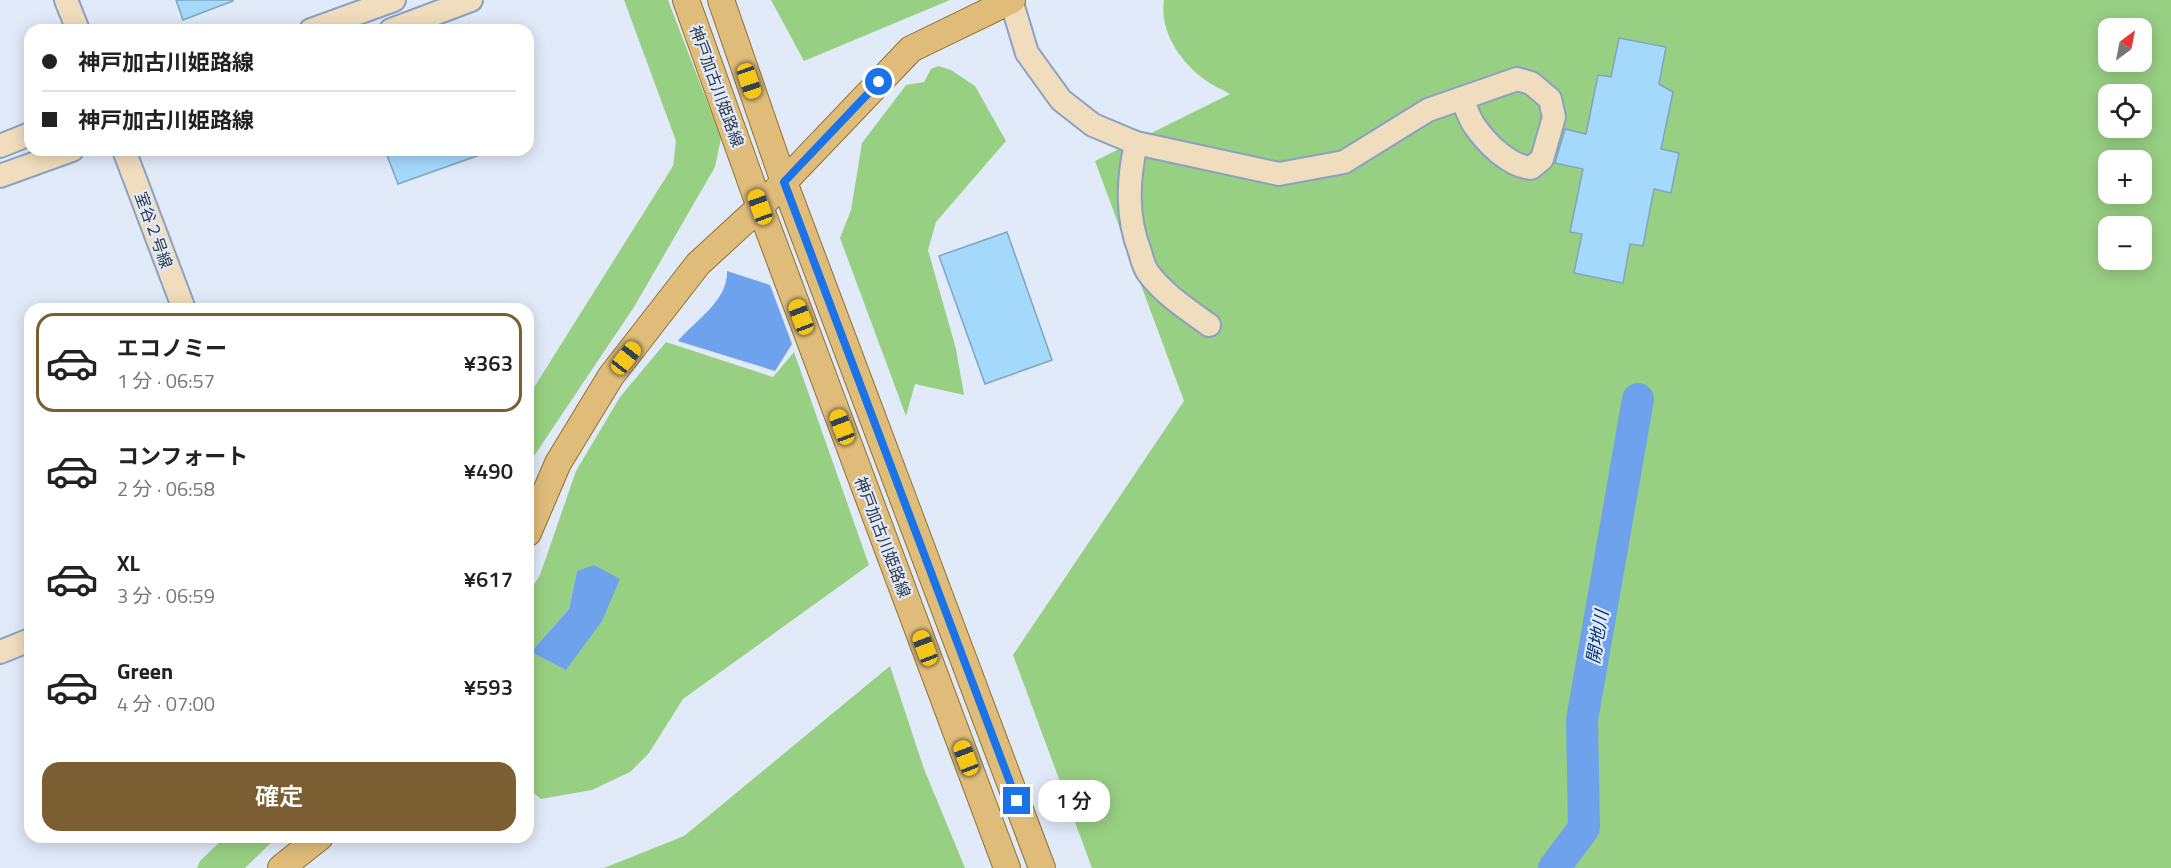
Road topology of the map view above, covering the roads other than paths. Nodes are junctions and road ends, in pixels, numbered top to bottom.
1 (66, 0) edge
2 (394, 0) edge
3 (471, 0) edge
4 (686, 0) edge
5 (721, 0) edge
6 (1011, 0) edge
7 (76, 24) edge
8 (328, 24) edge
9 (407, 24) edge
10 (1462, 99) dead end
11 (24, 136) edge
12 (1137, 143) junction
13 (0, 146) edge
14 (55, 156) edge
15 (126, 156) edge
16 (0, 176) edge
17 (784, 182) junction
18 (760, 207) junction
19 (181, 303) edge
20 (1209, 325) dead end
21 (534, 519) edge
22 (24, 642) edge
23 (0, 652) edge
24 (312, 843) edge
25 (281, 868) edge
26 (1007, 868) edge
27 (1042, 868) edge

1 - 7 street
2 - 8 street
3 - 9 street
4 - 18 main road, 神戸加古川姫路線
5 - 17 main road, 神戸加古川姫路線
6 - 12 street
6 - 17 main road
10 - 12 street
11 - 13 street
12 - 20 street
14 - 16 street
15 - 19 street, 室谷２号線
17 - 18 main road
17 - 27 main road, 神戸加古川姫路線
18 - 21 main road
18 - 26 main road, 神戸加古川姫路線
22 - 23 street
24 - 25 main road

